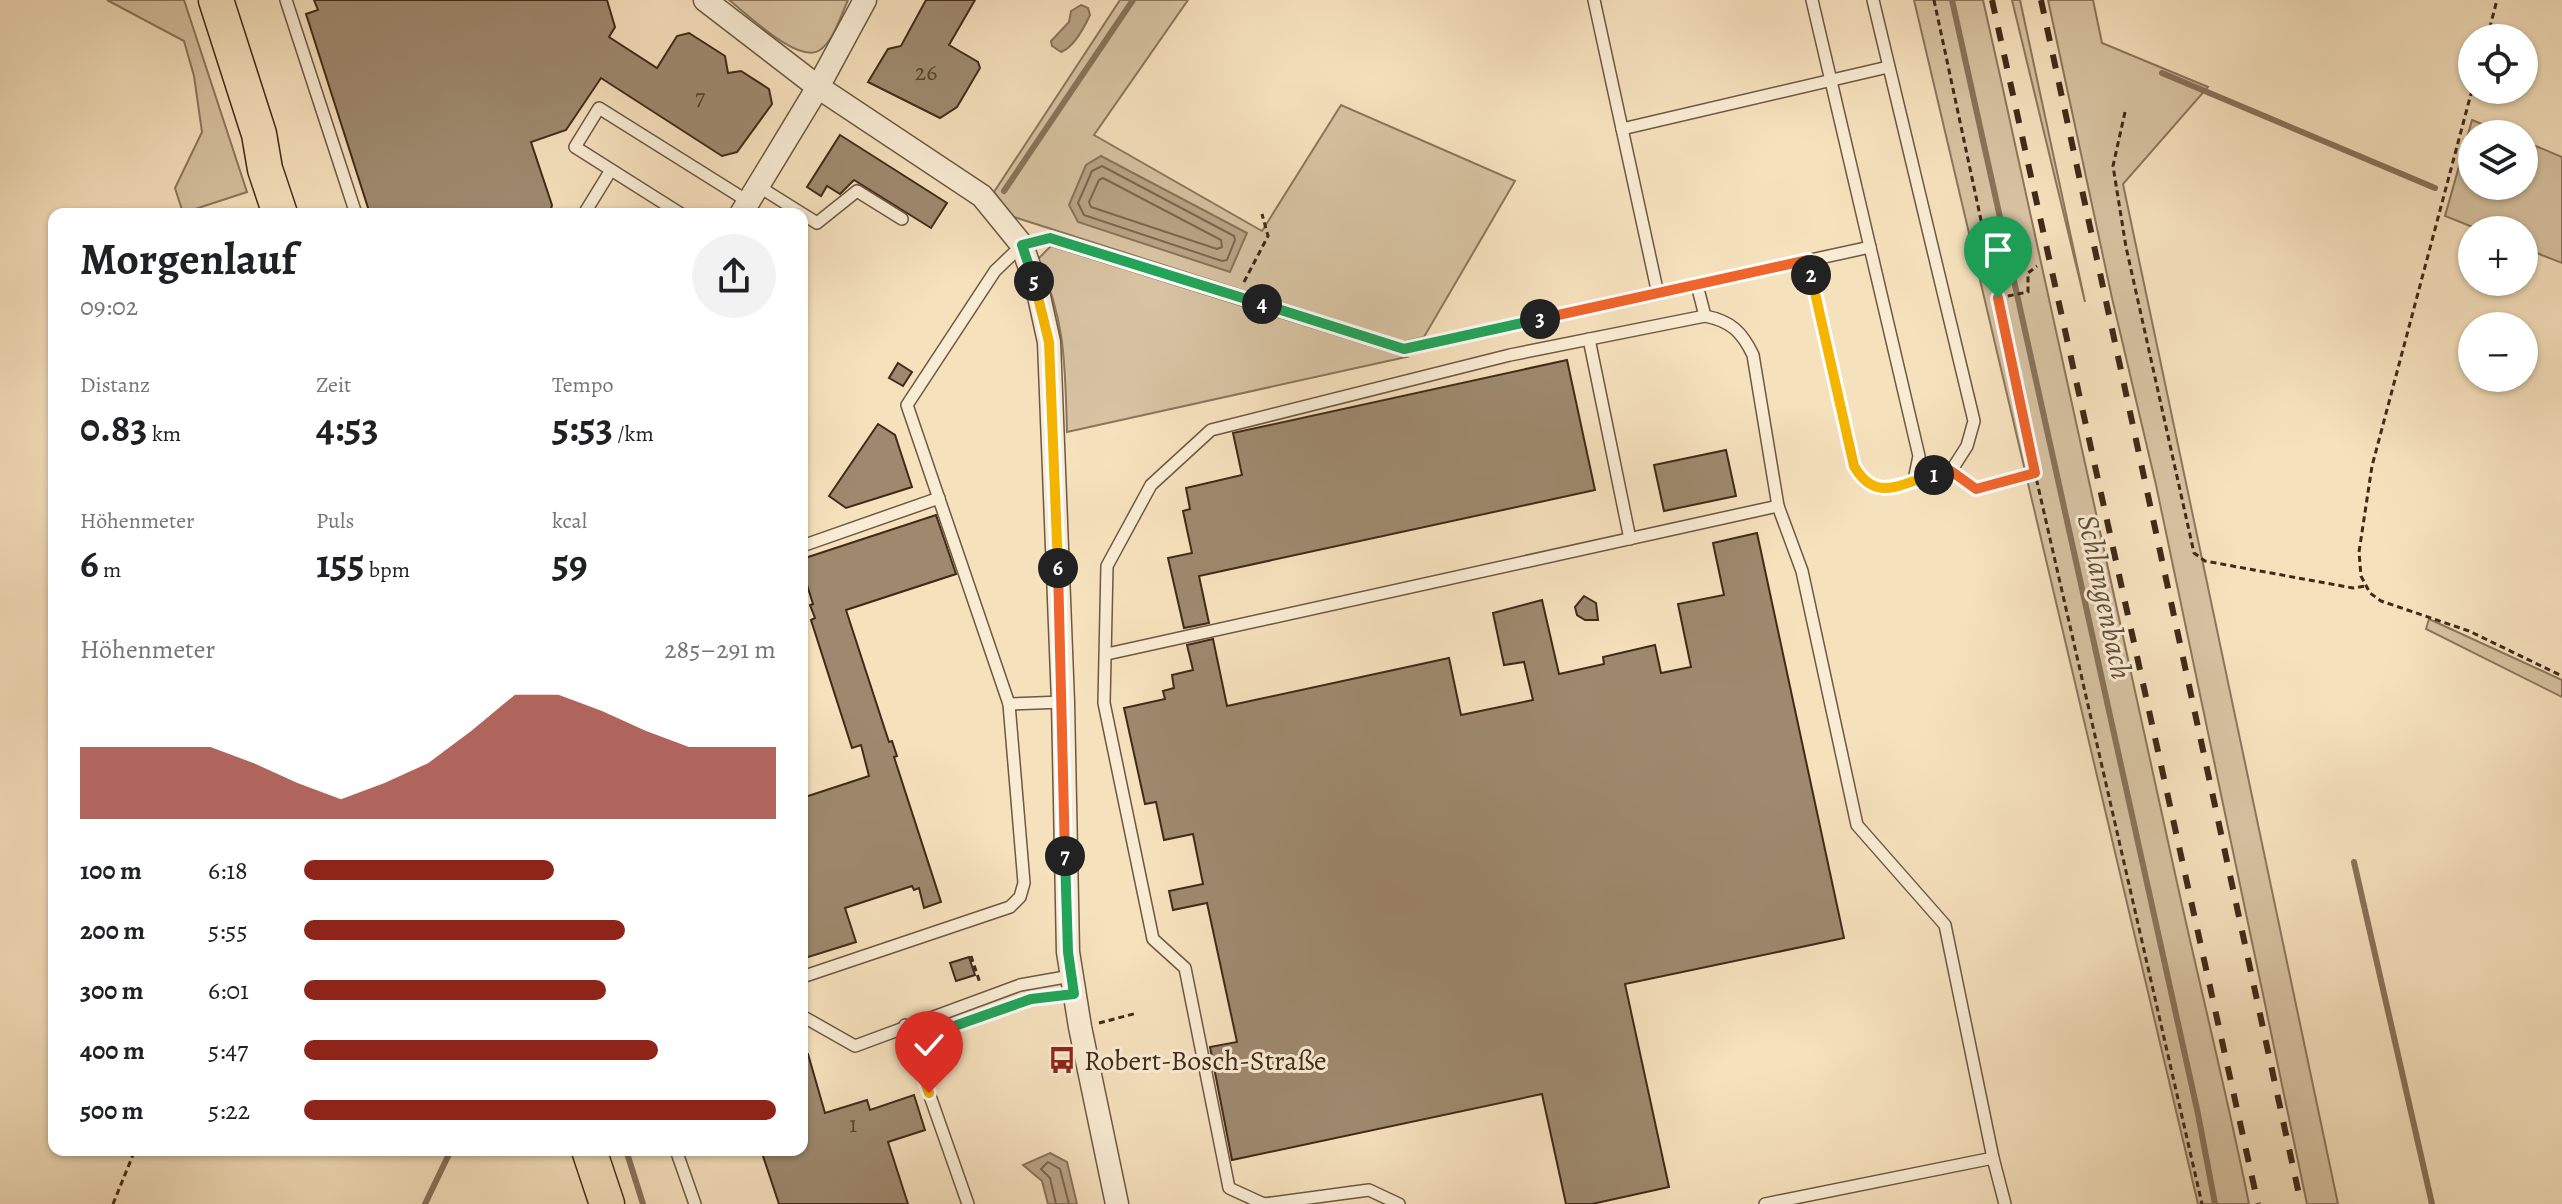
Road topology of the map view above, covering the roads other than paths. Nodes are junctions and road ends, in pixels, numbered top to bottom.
1 (216, 0) edge
2 (286, 0) edge
3 (705, 0) edge
4 (865, 0) edge
5 (1594, 0) edge
6 (1812, 0) edge
7 (1873, 0) edge
8 (1888, 67) junction
9 (1831, 81) junction
10 (818, 87) junction
11 (1622, 129) junction
12 (259, 134) junction
13 (611, 170) junction
14 (750, 201) edge
15 (278, 208) edge
16 (291, 208) edge
17 (354, 208) edge
18 (588, 208) edge
19 (671, 208) edge
20 (771, 208) edge
21 (902, 219) dead end
22 (808, 220) edge
23 (1022, 245) junction
24 (1870, 247) junction
25 (1808, 260) junction
26 (1697, 285) junction
27 (1658, 294) junction
28 (1705, 316) junction
29 (1589, 339) junction
30 (1914, 480) junction
31 (939, 498) junction
32 (1778, 506) junction
33 (1630, 539) junction
34 (808, 544) edge
35 (1107, 654) junction
36 (1063, 702) junction
37 (1009, 704) junction
38 (808, 975) edge
39 (1072, 985) junction
40 (808, 1019) edge
41 (905, 1025) junction
42 (911, 1042) junction
43 (591, 1156) edge
44 (609, 1156) edge
45 (678, 1156) edge
46 (1993, 1158) junction
47 (1118, 1199) edge
48 (607, 1204) edge
49 (624, 1204) edge
50 (695, 1204) edge
51 (968, 1204) edge
52 (1399, 1204) edge
53 (1765, 1204) edge
54 (2005, 1204) edge

1 - 12 main road
2 - 17 lane
3 - 10 street
4 - 10 street
5 - 11 lane
6 - 9 lane
7 - 8 lane
8 - 9 lane
8 - 30 lane
9 - 11 lane
9 - 24 lane
10 - 14 street
10 - 23 street
11 - 27 lane
12 - 15 main road
12 - 16 main road
13 - 14 lane
13 - 18 lane
13 - 19 lane
14 - 20 lane
21 - 22 lane
23 - 27 lane
23 - 31 lane
23 - 36 street
24 - 25 lane
24 - 30 lane
25 - 26 lane
25 - 30 lane
26 - 27 lane
26 - 28 lane
28 - 29 lane
28 - 32 lane
29 - 33 lane
29 - 35 lane
31 - 34 lane
31 - 37 lane
32 - 33 lane
32 - 46 lane
33 - 35 lane
35 - 52 lane
36 - 37 lane
36 - 39 street
37 - 38 lane
39 - 41 lane
39 - 42 lane
39 - 47 street
40 - 41 lane
41 - 42 lane
42 - 51 lane
43 - 48 main road
44 - 49 main road
45 - 50 lane
46 - 53 lane
46 - 54 lane

